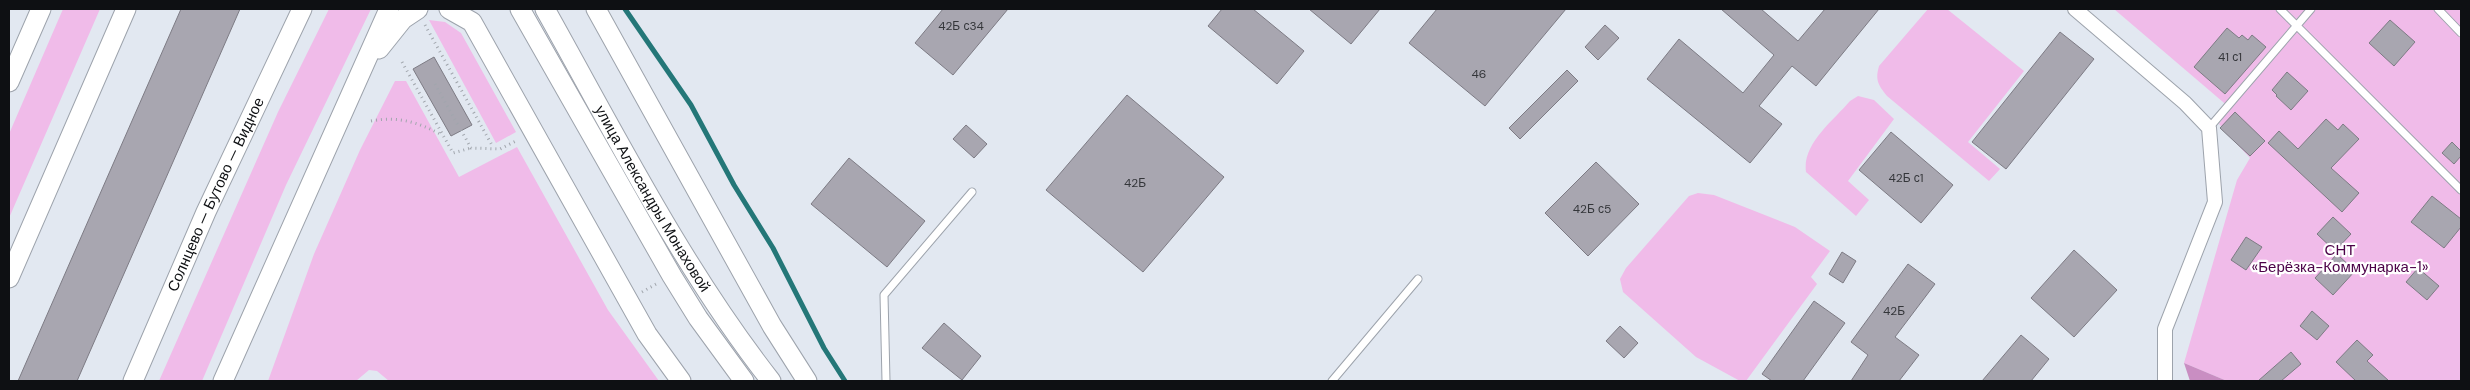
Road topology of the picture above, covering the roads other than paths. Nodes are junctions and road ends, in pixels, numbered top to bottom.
1 (40, 9) edge
2 (126, 9) edge
3 (302, 9) edge
4 (389, 9) edge
5 (449, 9) edge
6 (520, 9) edge
7 (545, 9) edge
8 (596, 9) edge
9 (2075, 9) edge
10 (2280, 9) edge
11 (2311, 9) edge
12 (2438, 9) edge
13 (420, 14) edge
14 (470, 16) edge
15 (2296, 25) junction
16 (2461, 33) edge
17 (357, 78) junction
18 (9, 82) edge
19 (2209, 128) junction
20 (2461, 190) edge
21 (972, 192) dead end
22 (9, 278) edge
23 (1418, 279) dead end
24 (133, 381) edge
25 (222, 381) edge
26 (681, 381) edge
27 (744, 381) edge
28 (771, 381) edge
29 (807, 381) edge
30 (886, 381) edge
31 (1332, 381) edge
32 (2164, 381) edge

1 - 18 main road
2 - 22 main road
3 - 24 main road, Солнцево — Бутово — Видное
4 - 17 main road
5 - 14 main road
6 - 27 main road, улица Александры Монаховой
7 - 28 main road, улица Александры Монаховой
8 - 29 main road
9 - 19 street
10 - 15 lane
11 - 15 lane
12 - 16 lane
13 - 17 main road
14 - 26 main road
15 - 19 lane
15 - 20 lane
17 - 25 main road
19 - 32 street
21 - 30 lane
23 - 31 lane

